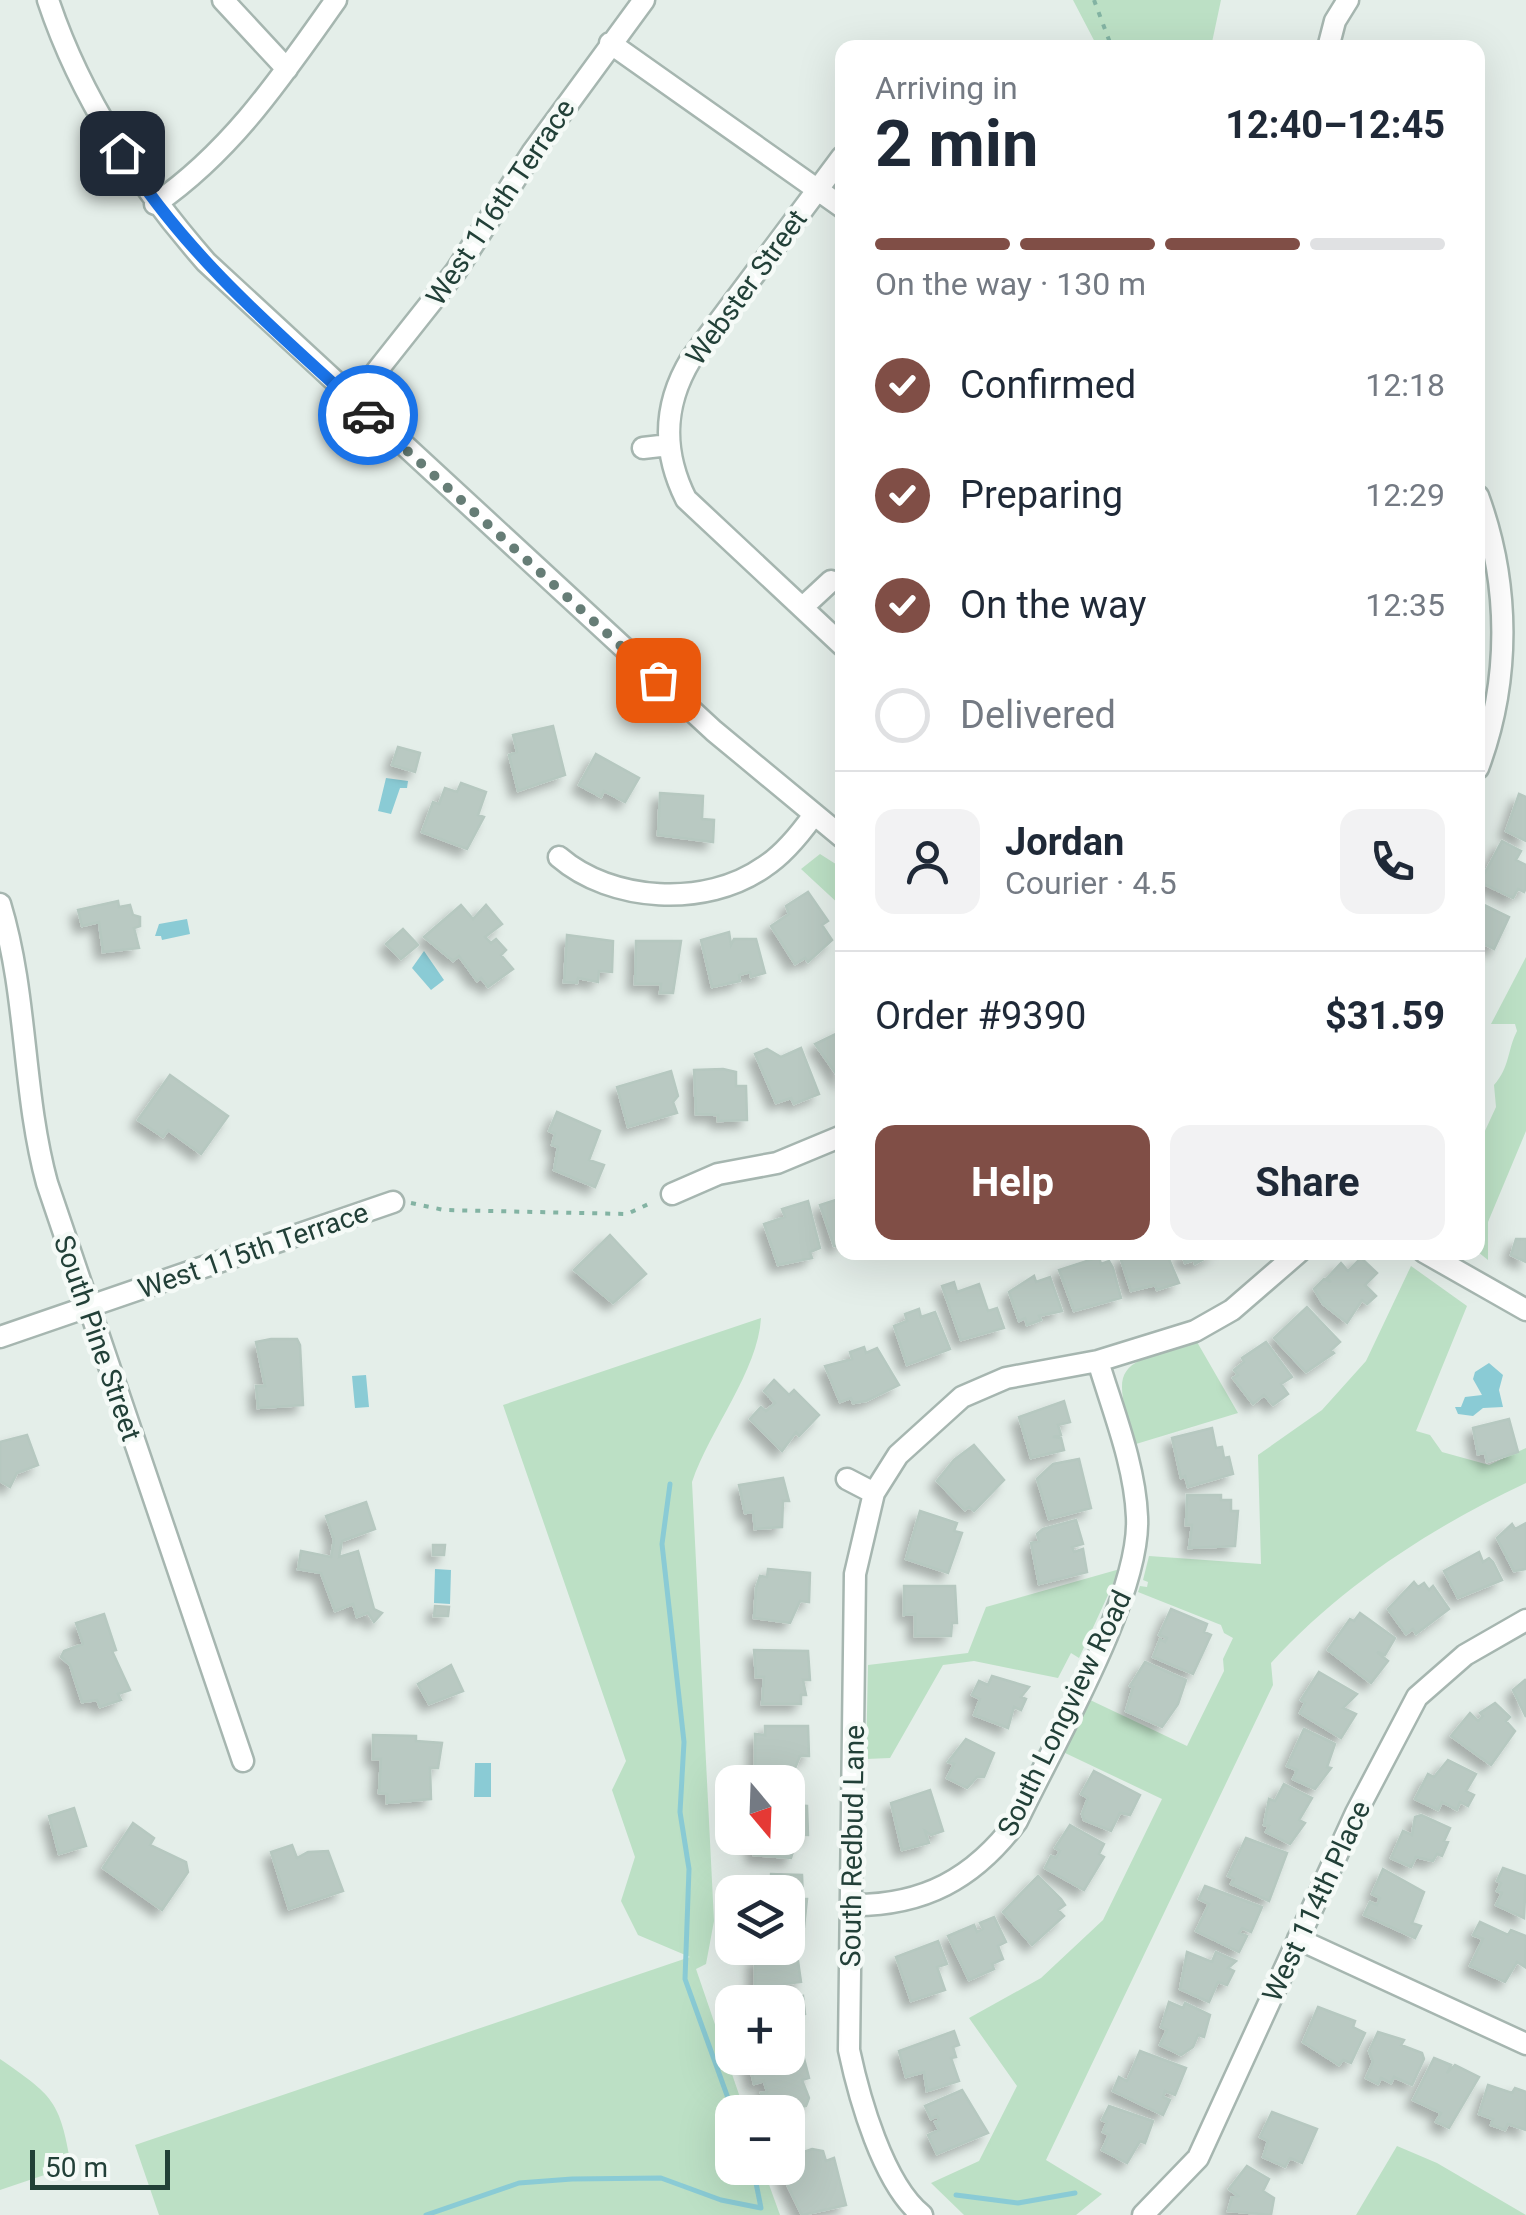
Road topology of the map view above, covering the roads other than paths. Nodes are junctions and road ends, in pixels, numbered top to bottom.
1 (48, 0) edge
2 (223, 0) edge
3 (336, 0) edge
4 (644, 0) edge
5 (1348, 0) edge
6 (1330, 40) edge
7 (610, 43) junction
8 (287, 69) junction
9 (835, 166) edge
10 (818, 189) junction
11 (835, 201) edge
12 (155, 204) junction
13 (353, 402) junction
14 (669, 445) junction
15 (643, 448) dead end
16 (1485, 523) edge
17 (831, 580) dead end
18 (803, 607) junction
19 (835, 638) edge
20 (1485, 743) edge
21 (813, 816) junction
22 (835, 832) edge
23 (559, 856) dead end
24 (0, 904) edge
25 (835, 1139) edge
26 (672, 1194) road end
27 (392, 1202) road end
28 (1289, 1260) edge
29 (1437, 1260) edge
30 (87, 1308) junction
31 (1526, 1310) edge
32 (0, 1338) edge
33 (1098, 1361) junction
34 (847, 1479) dead end
35 (874, 1493) junction
36 (1526, 1620) edge
37 (243, 1761) dead end
38 (851, 1905) junction
39 (1298, 1939) junction
40 (1526, 2044) edge
41 (922, 2215) edge
42 (1144, 2215) edge

1 - 12 street
2 - 8 street
3 - 8 street
4 - 7 street, West 116th Terrace
5 - 6 street
7 - 10 street
7 - 13 street, West 116th Terrace
8 - 12 street
9 - 10 street, Webster Street
10 - 11 street
10 - 14 street, Webster Street
12 - 13 street
13 - 21 street
14 - 15 street
14 - 18 street, Webster Street
16 - 20 street
17 - 18 street
18 - 19 street, Webster Street
21 - 22 street
21 - 23 street
24 - 30 street, South Pine Street
25 - 26 street
27 - 30 street, West 115th Terrace
28 - 33 street
29 - 31 street
30 - 32 street, West 115th Terrace
30 - 37 street, South Pine Street
33 - 35 street
33 - 38 street, South Longview Road
34 - 35 street
35 - 38 street, South Redbud Lane
36 - 39 street, West 114th Place
38 - 41 street, South Redbud Lane
39 - 40 street
39 - 42 street, West 114th Place

